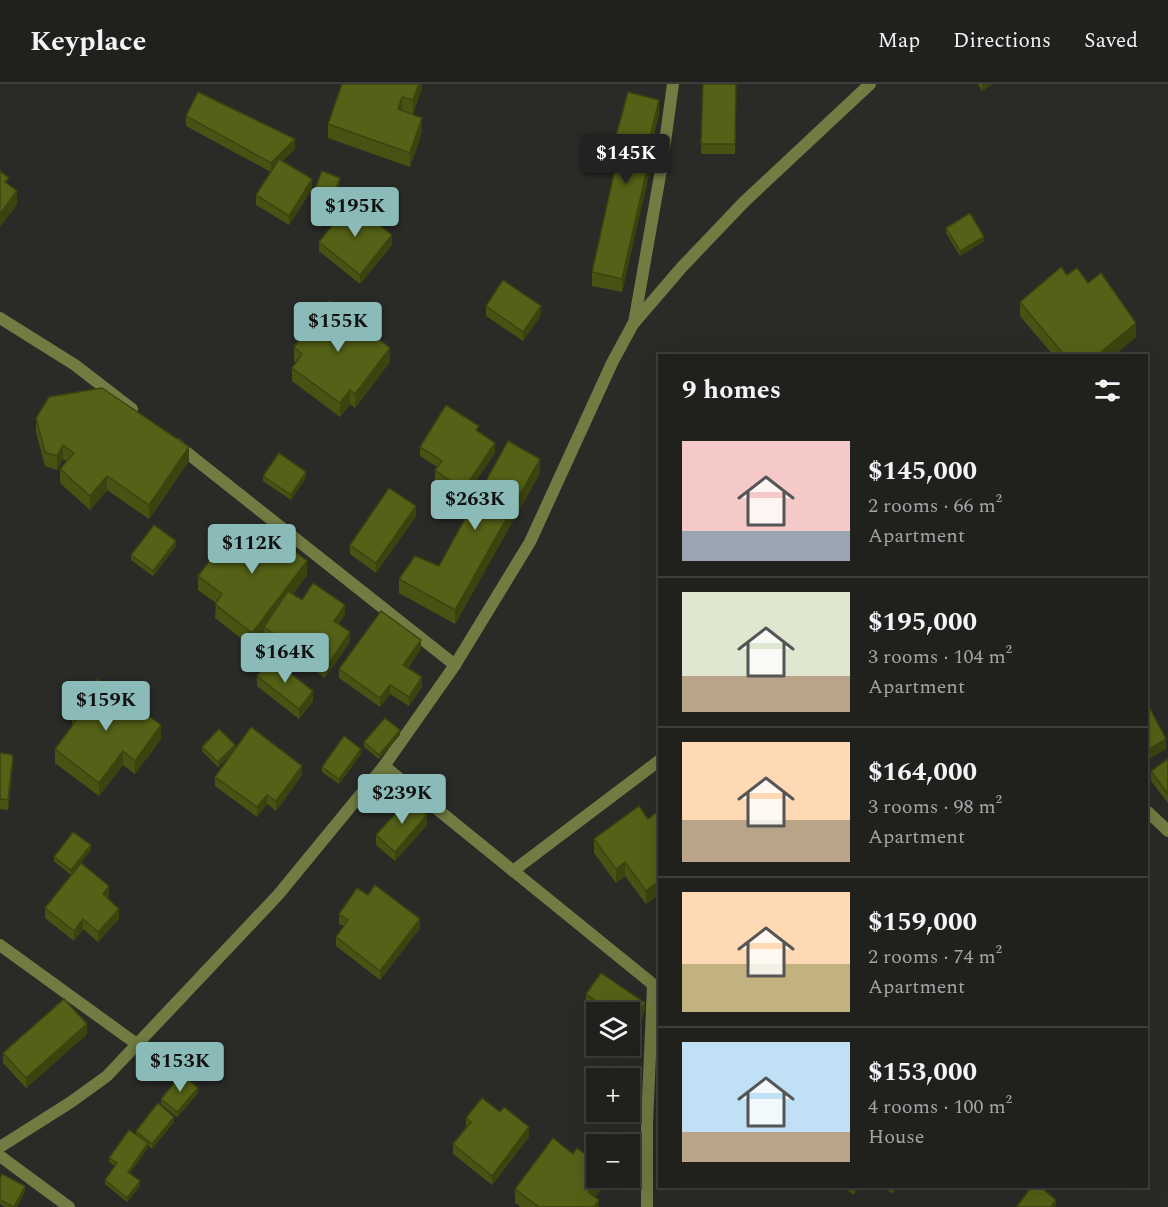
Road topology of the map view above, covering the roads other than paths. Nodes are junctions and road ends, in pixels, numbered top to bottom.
1 (673, 84) edge
2 (870, 84) edge
3 (0, 318) edge
4 (633, 324) junction
5 (140, 416) edge
6 (168, 438) edge
7 (455, 665) junction
8 (658, 762) edge
9 (384, 766) junction
10 (1148, 812) edge
11 (1168, 831) edge
12 (513, 871) junction
13 (0, 945) edge
14 (657, 988) edge
15 (138, 1045) junction
16 (0, 1147) edge
17 (0, 1156) edge
18 (69, 1207) edge
19 (647, 1207) edge

1 - 4 street
2 - 4 street
3 - 5 street
4 - 7 street
6 - 7 street
7 - 9 street
8 - 12 street
9 - 12 street
9 - 15 street
10 - 11 street
12 - 14 street
13 - 15 street
14 - 19 street
15 - 16 street
17 - 18 street

